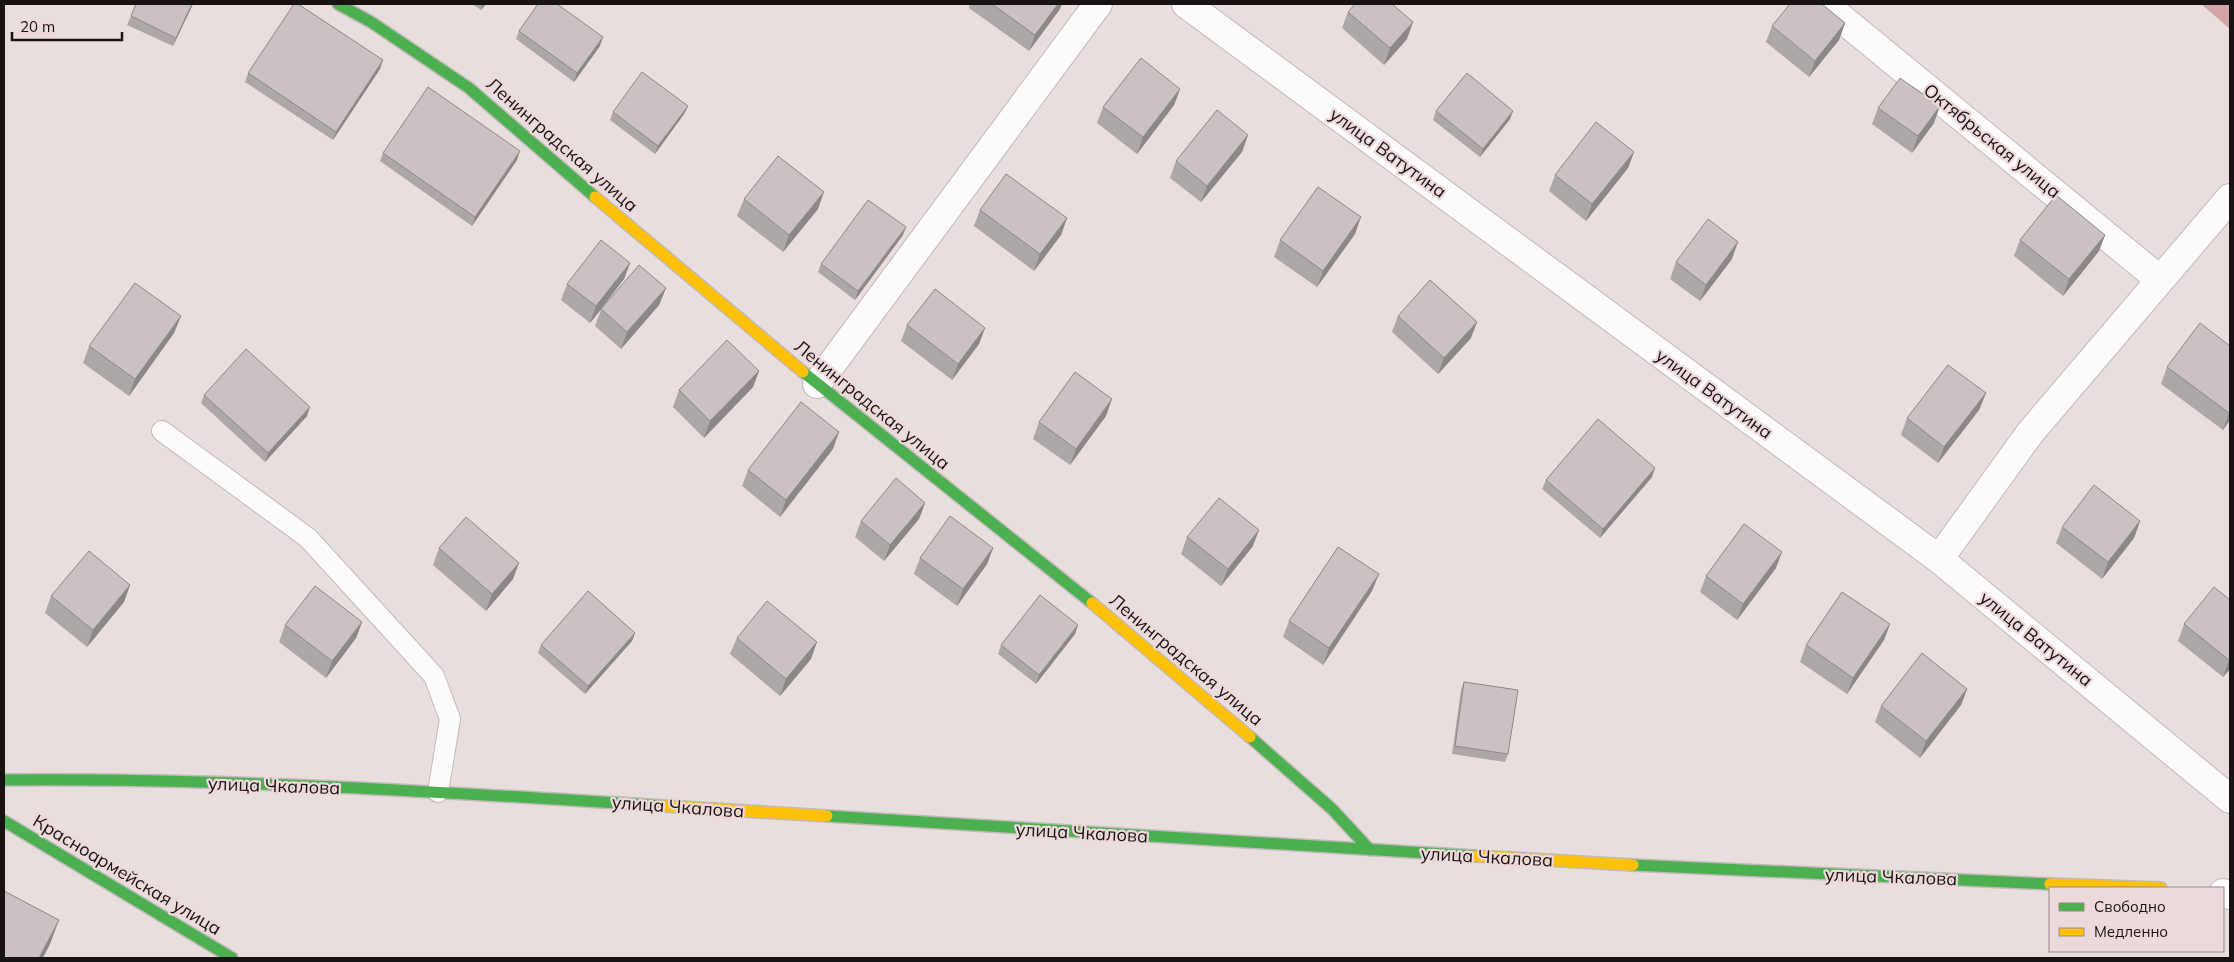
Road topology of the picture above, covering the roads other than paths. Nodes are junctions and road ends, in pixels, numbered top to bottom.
1 (338, 4) edge
2 (1098, 4) edge
3 (1186, 4) edge
4 (1824, 4) edge
5 (2230, 198) edge
6 (2159, 279) junction
7 (817, 384) junction
8 (162, 431) dead end
9 (1939, 560) junction
10 (4, 780) edge
11 (438, 792) junction
12 (2230, 799) edge
13 (4, 821) edge
14 (1370, 850) junction
15 (2136, 887) edge
16 (232, 958) edge

1 - 7 street, Ленинградская улица
2 - 7 street
3 - 9 street, улица Ватутина
4 - 6 street, Октябрьская улица
5 - 6 street
6 - 9 street
7 - 14 street, Ленинградская улица
8 - 11 lane
9 - 12 street, улица Ватутина
10 - 11 street, улица Чкалова
11 - 14 street, улица Чкалова
13 - 16 street, Красноармейская улица
14 - 15 street, улица Чкалова

